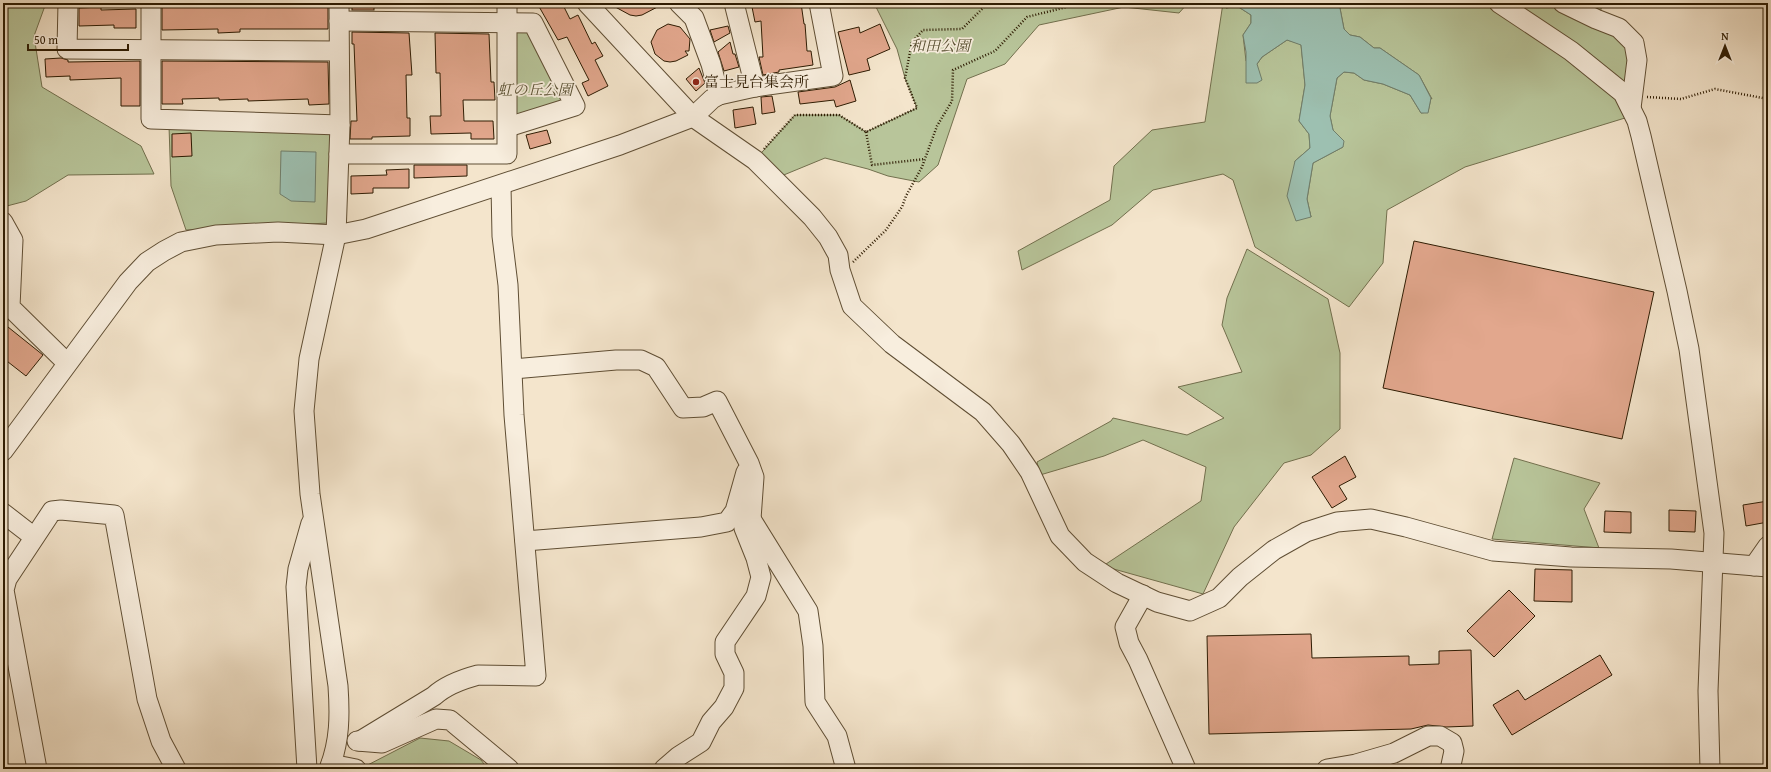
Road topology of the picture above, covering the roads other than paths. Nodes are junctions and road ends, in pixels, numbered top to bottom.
1 (68, 3) edge
2 (151, 3) edge
3 (507, 3) edge
4 (587, 3) edge
5 (679, 3) edge
6 (734, 3) edge
7 (819, 3) edge
8 (1499, 3) edge
9 (1563, 3) edge
10 (339, 12) edge
11 (507, 22) junction
12 (151, 50) junction
13 (338, 51) junction
14 (755, 87) junction
15 (719, 95) junction
16 (1632, 102) junction
17 (693, 117) junction
18 (340, 125) junction
19 (508, 127) junction
20 (339, 154) junction
21 (501, 186) junction
22 (3, 222) edge
23 (336, 235) junction
24 (6, 307) edge
25 (67, 363) junction
26 (513, 369) junction
27 (3, 451) edge
28 (749, 464) junction
29 (3, 513) edge
30 (314, 515) junction
31 (751, 519) junction
32 (34, 537) junction
33 (525, 541) junction
34 (1768, 546) edge
35 (1714, 562) junction
36 (1761, 566) edge
37 (1143, 595) junction
38 (360, 741) junction
39 (337, 742) junction
40 (1451, 765) dead end
41 (330, 767) edge
42 (37, 769) edge
43 (176, 769) edge
44 (307, 769) edge
45 (356, 769) edge
46 (509, 769) edge
47 (664, 769) edge
48 (846, 769) edge
49 (1186, 769) edge
50 (1327, 769) edge
51 (1710, 769) edge

1 - 12 street
2 - 12 street
3 - 11 street
4 - 17 street
5 - 15 street
6 - 14 street
7 - 14 street
8 - 16 street
9 - 16 street
10 - 11 street
10 - 13 street
11 - 19 street
11 - 19 street
12 - 13 street
12 - 18 street
13 - 18 street
14 - 15 street
15 - 17 street
16 - 35 street
17 - 21 street
17 - 37 street
18 - 20 street
19 - 20 street
20 - 23 street
21 - 23 street
21 - 26 street
22 - 24 street
23 - 25 street
23 - 30 street
24 - 25 street
25 - 27 street
26 - 28 street
26 - 33 street
28 - 31 street
28 - 33 street
29 - 32 street
30 - 39 street
30 - 44 street
31 - 47 street
31 - 48 street
32 - 42 street
32 - 43 street
33 - 38 street
34 - 36 street
35 - 36 street
35 - 37 street
35 - 51 street
37 - 49 street
38 - 39 street
38 - 46 street
39 - 41 street
40 - 50 street
41 - 45 street

